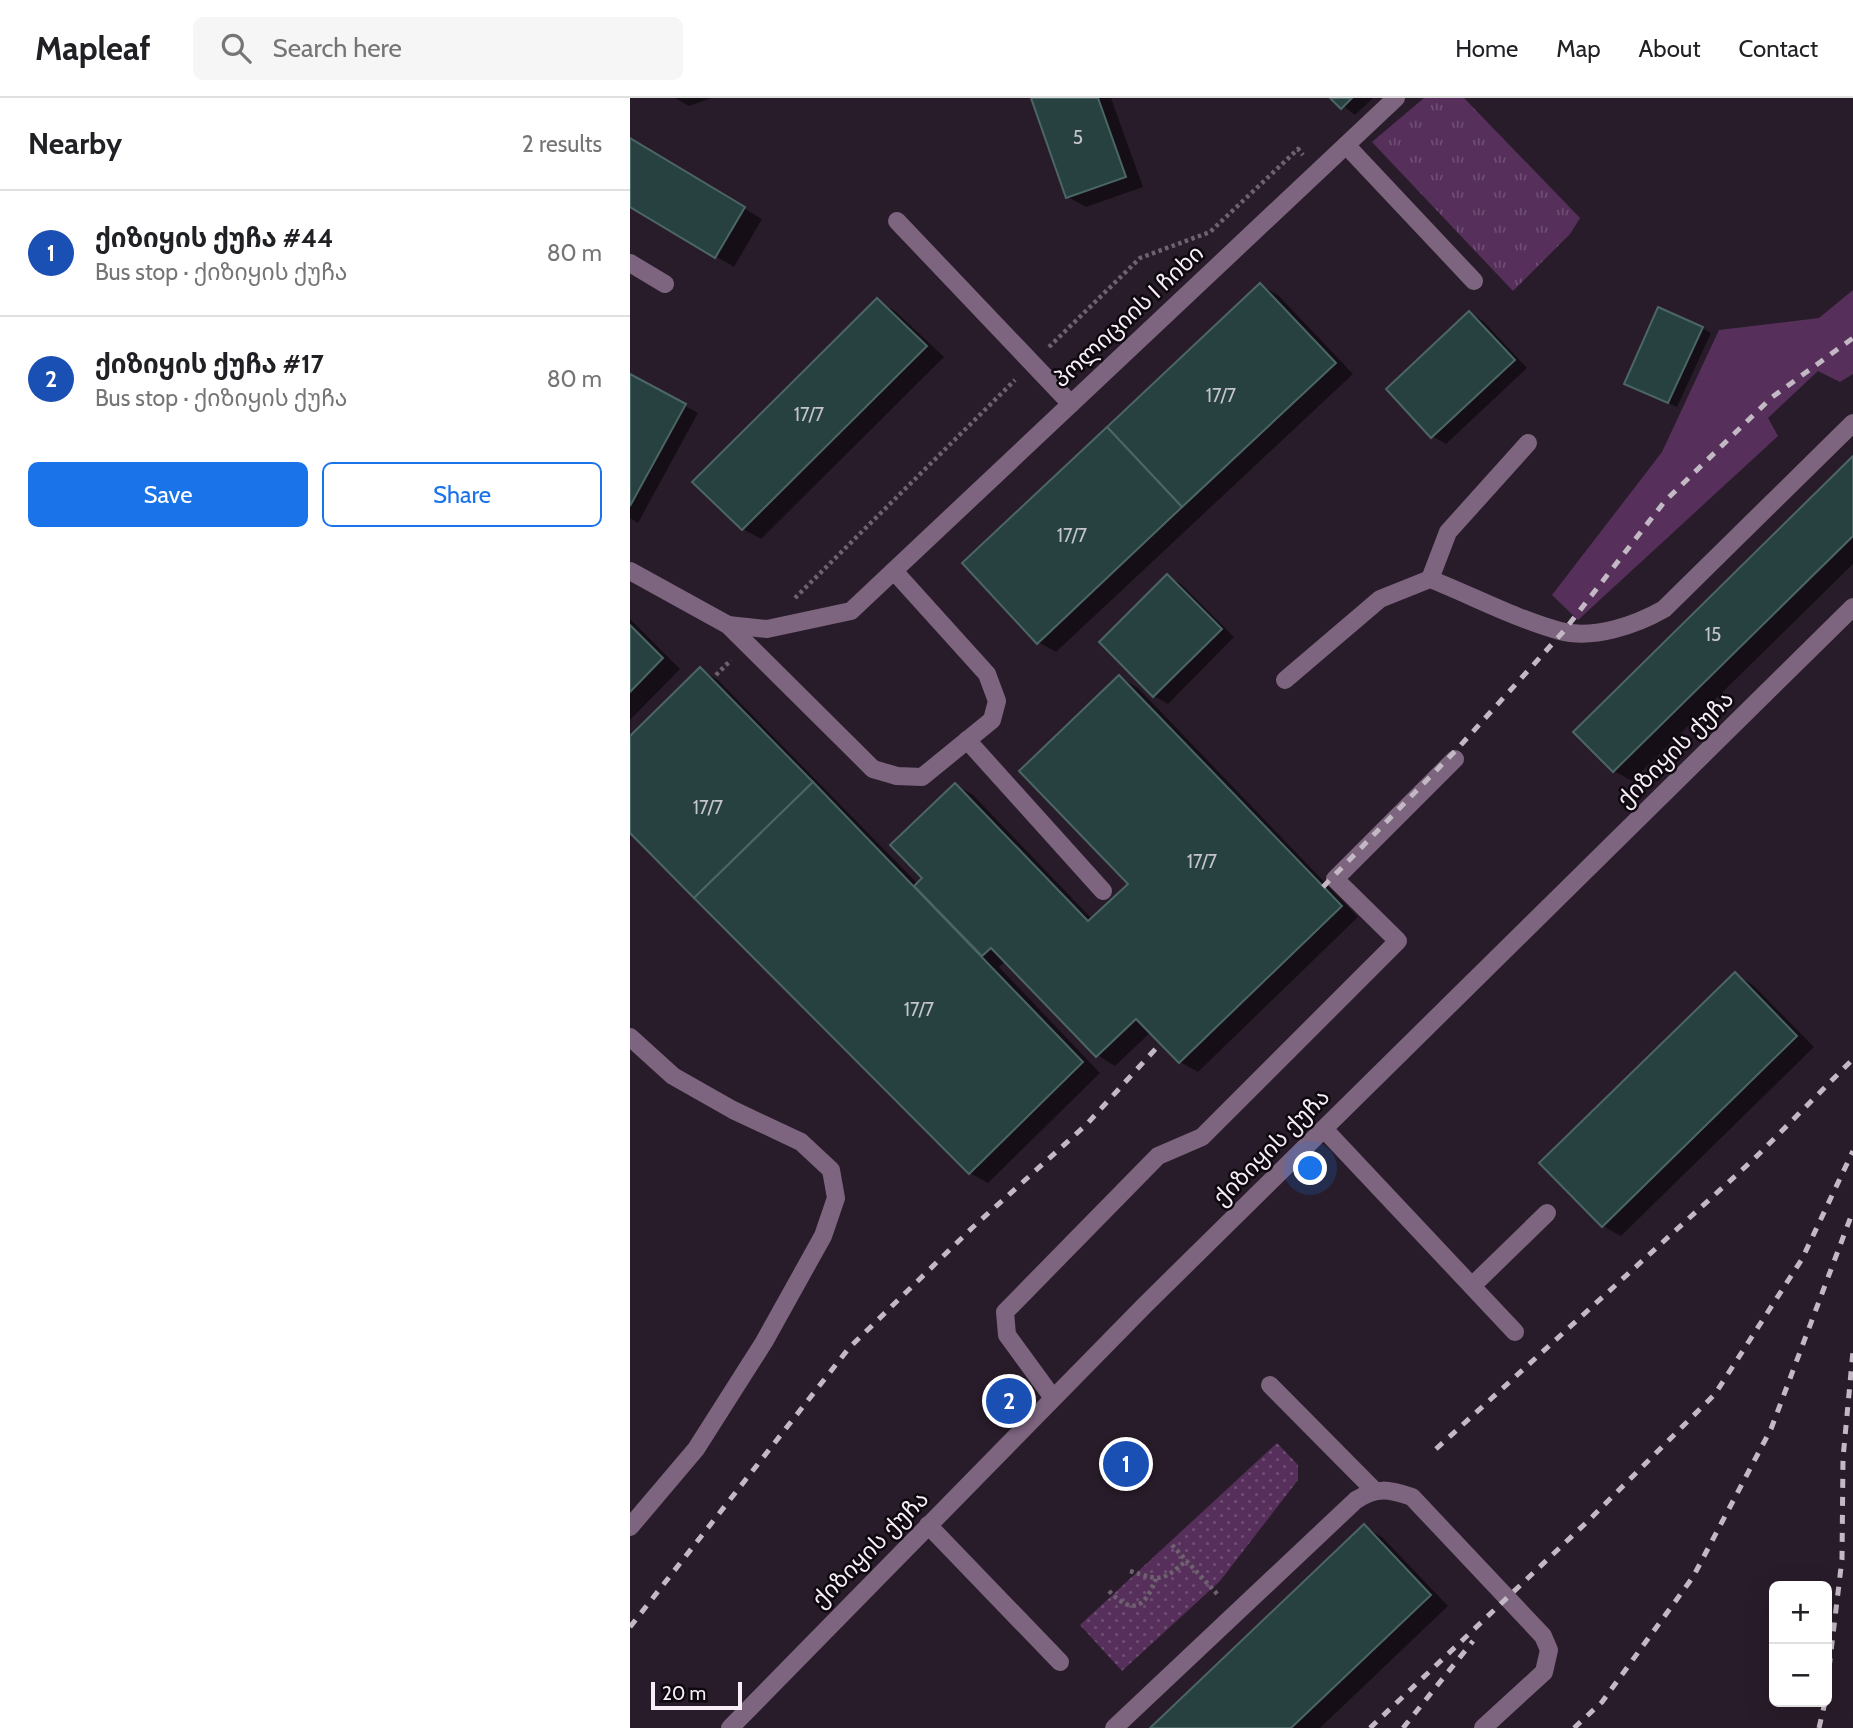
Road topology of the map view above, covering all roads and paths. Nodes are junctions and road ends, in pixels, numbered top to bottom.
1 (1396, 98) edge
2 (1346, 145) junction
3 (1318, 171) junction
4 (897, 221) dead end
5 (630, 263) edge
6 (1474, 281) dead end
7 (665, 284) dead end
8 (1040, 356) dead end
9 (1020, 375) dead end
10 (1071, 404) junction
11 (1853, 423) edge
12 (1528, 443) dead end
13 (894, 570) junction
14 (630, 571) edge
15 (1430, 579) junction
16 (792, 600) dead end
17 (1853, 607) edge
18 (728, 625) junction
19 (747, 644) junction
20 (716, 675) dead end
21 (1285, 680) dead end
22 (967, 740) junction
23 (1455, 758) dead end
24 (1103, 891) dead end
25 (630, 1037) edge
26 (1324, 1129) junction
27 (1547, 1213) dead end
28 (1472, 1286) junction
29 (1515, 1332) dead end
30 (1270, 1385) dead end
31 (1053, 1398) junction
32 (1373, 1489) junction
33 (928, 1525) junction
34 (630, 1527) edge
35 (1172, 1545) dead end
36 (1186, 1560) junction
37 (1130, 1571) dead end
38 (1156, 1579) junction
39 (1110, 1591) dead end
40 (1236, 1614) junction
41 (1060, 1662) dead end
42 (734, 1727) edge
43 (1114, 1728) edge
44 (1483, 1728) edge

1 - 2 street, პოლიციის I ჩიხი
2 - 3 street, პოლიციის I ჩიხი
2 - 6 street
3 - 8 path
3 - 10 street, პოლიციის I ჩიხი
4 - 10 street
5 - 7 street
9 - 16 path
10 - 13 street, პოლიციის I ჩიხი
11 - 15 street
12 - 15 street
13 - 18 street, პოლიციის I ჩიხი
13 - 22 street
14 - 18 street
15 - 21 street
17 - 26 street, ქიზიყის ქუჩა
18 - 19 street
19 - 20 path
19 - 22 street
22 - 24 street
23 - 31 street
25 - 34 street
26 - 28 street
26 - 31 street, ქიზიყის ქუჩა
27 - 28 street
28 - 29 street
30 - 32 street
31 - 33 street, ქიზიყის ქუჩა
32 - 40 street
32 - 44 street
33 - 41 street
33 - 42 street, ქიზიყის ქუჩა
35 - 36 path
36 - 38 path
36 - 40 path
37 - 38 path
38 - 39 path
40 - 43 street

